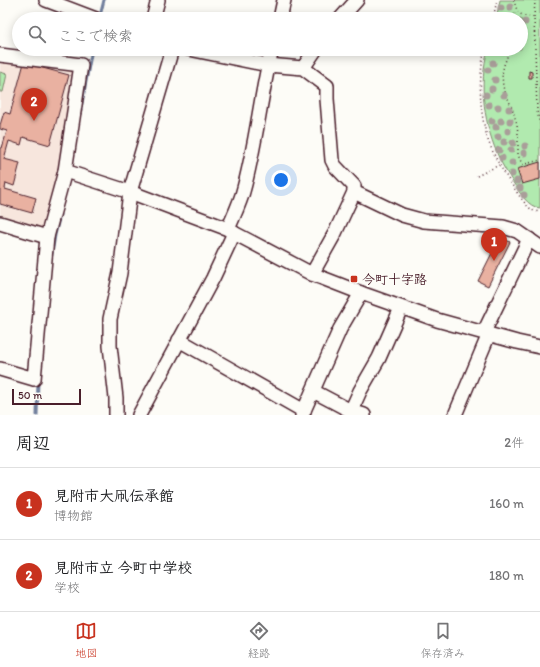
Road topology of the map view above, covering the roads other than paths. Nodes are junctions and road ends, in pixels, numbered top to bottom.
1 (46, 0) edge
2 (158, 0) edge
3 (284, 0) edge
4 (356, 0) edge
5 (78, 12) edge
6 (155, 12) edge
7 (281, 12) edge
8 (346, 12) edge
9 (0, 55) edge
10 (170, 56) edge
11 (224, 56) edge
12 (270, 56) edge
13 (311, 56) edge
14 (268, 65) junction
15 (303, 68) junction
16 (65, 171) junction
17 (130, 192) junction
18 (354, 192) junction
19 (0, 223) edge
20 (231, 231) junction
21 (47, 237) junction
22 (529, 239) junction
23 (540, 247) edge
24 (312, 274) junction
25 (361, 293) junction
26 (401, 308) junction
27 (487, 333) junction
28 (179, 340) junction
29 (540, 347) edge
30 (0, 368) edge
31 (313, 391) junction
32 (351, 411) junction
33 (303, 413) edge
34 (116, 415) edge
35 (139, 415) edge
36 (364, 415) edge
37 (455, 415) edge

1 - 5 street
2 - 6 street
3 - 7 street
4 - 8 street
9 - 16 street
10 - 17 street
11 - 14 street
12 - 14 street
13 - 15 street
14 - 15 street
14 - 20 street
15 - 18 street
16 - 17 street
16 - 21 street
17 - 20 street
17 - 34 street
18 - 22 street
18 - 24 street
19 - 21 street
20 - 24 street
20 - 28 street
21 - 30 street
22 - 23 street
22 - 27 street
24 - 25 street
25 - 26 street
25 - 31 street
26 - 27 street
26 - 32 street
27 - 29 street
27 - 37 street
28 - 33 street
28 - 35 street
31 - 32 street
31 - 33 street
32 - 36 street

